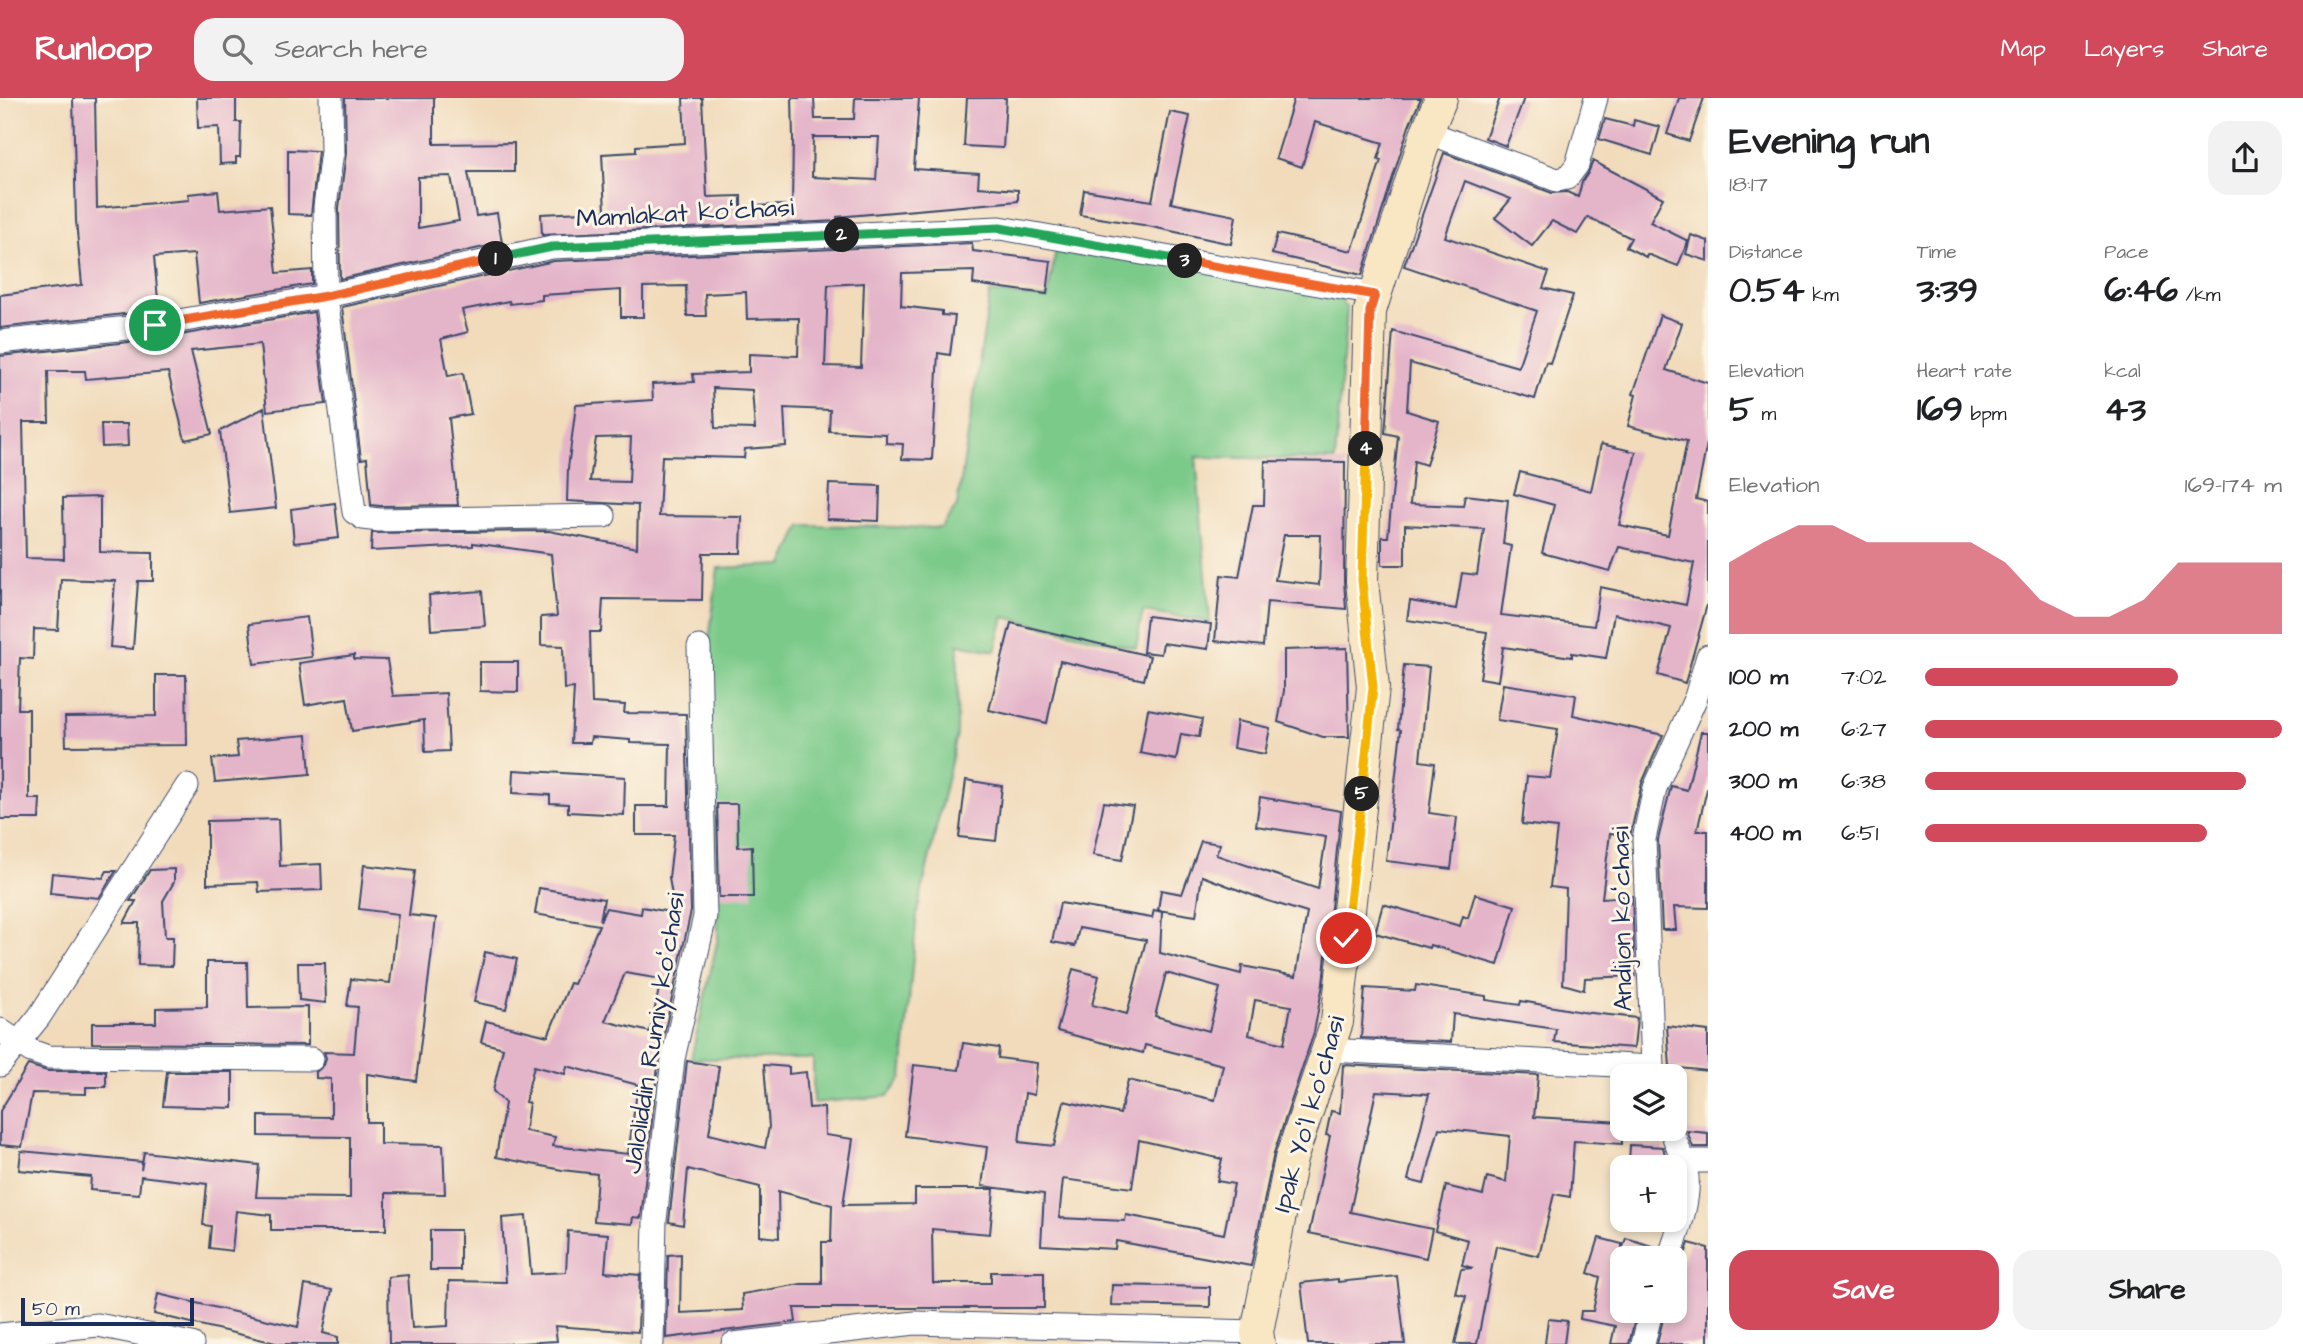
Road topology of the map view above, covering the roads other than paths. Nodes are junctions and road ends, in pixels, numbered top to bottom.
1 (331, 98) edge
2 (1441, 98) edge
3 (1596, 98) edge
4 (1427, 132) junction
5 (1375, 295) junction
6 (326, 296) junction
7 (0, 342) edge
8 (604, 516) dead end
9 (699, 647) dead end
10 (1708, 656) edge
11 (187, 786) dead end
12 (8, 1036) edge
13 (1328, 1049) junction
14 (312, 1059) dead end
15 (1654, 1064) edge
16 (0, 1066) edge
17 (1610, 1068) edge
18 (1687, 1161) edge
19 (1708, 1161) edge
20 (1648, 1323) edge
21 (0, 1335) edge
22 (1258, 1338) edge
23 (192, 1344) edge
24 (652, 1344) edge
25 (733, 1344) edge
26 (1643, 1344) edge

1 - 6 street
2 - 4 street, Ipak Yoʻl koʻchasi
3 - 4 street
4 - 5 street, Ipak Yoʻl koʻchasi
5 - 6 street, Mamlakat koʻchasi
5 - 13 street, Ipak Yoʻl koʻchasi
6 - 7 street, Mamlakat koʻchasi
6 - 8 street
9 - 24 street, Jaloliddin Rumiy koʻchasi
10 - 15 street, Andijon koʻchasi
11 - 12 street
12 - 14 street
12 - 16 street
13 - 17 street, Andijon koʻchasi
13 - 22 street, Ipak Yoʻl koʻchasi
18 - 19 street
20 - 26 street
21 - 23 street
22 - 25 street

